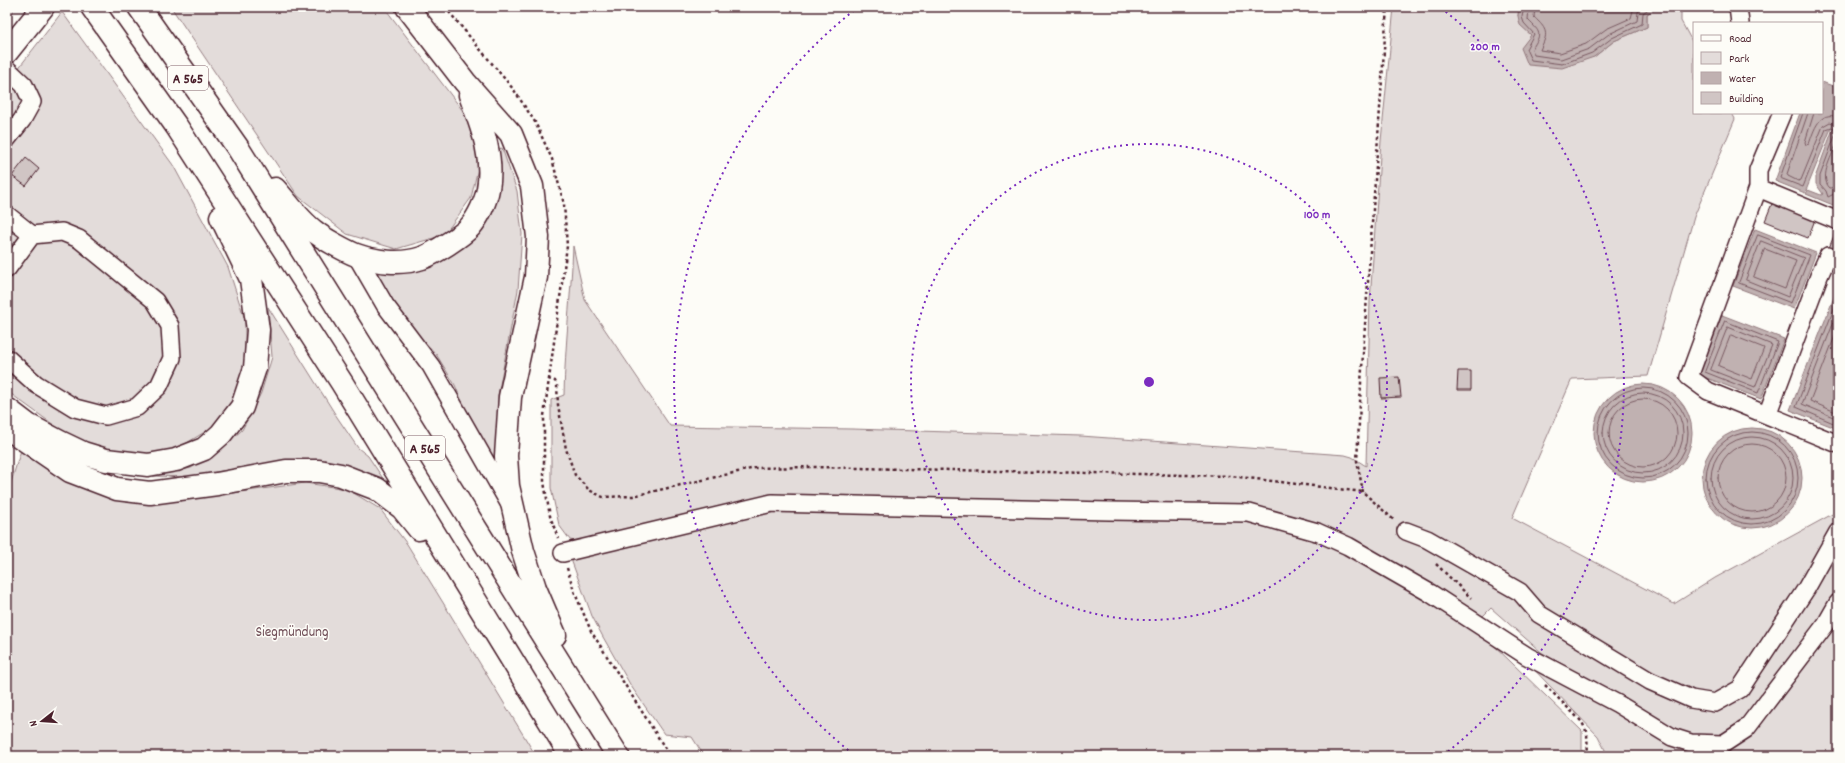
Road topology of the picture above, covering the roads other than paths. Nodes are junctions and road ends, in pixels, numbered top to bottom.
1 (43, 7) edge
2 (92, 7) edge
3 (139, 7) edge
4 (407, 7) edge
5 (1738, 7) edge
6 (1740, 22) edge
7 (7, 52) edge
8 (7, 69) edge
9 (465, 82) junction
10 (1782, 114) edge
11 (177, 127) junction
12 (7, 139) edge
13 (238, 148) junction
14 (1758, 188) junction
15 (7, 215) edge
16 (1838, 221) edge
17 (32, 235) junction
18 (356, 255) junction
19 (1838, 260) edge
20 (7, 269) edge
21 (7, 358) edge
22 (7, 409) edge
23 (1767, 415) junction
24 (7, 428) edge
25 (1838, 444) edge
26 (513, 510) junction
27 (1406, 531) road end
28 (1838, 532) edge
29 (563, 553) road end
30 (471, 593) junction
31 (1838, 603) edge
32 (616, 752) edge
33 (572, 756) edge

1 - 7 main road
2 - 11 main road, A 565
3 - 13 main road, A 565
4 - 9 main road
5 - 6 lane
8 - 12 lane
9 - 18 main road
9 - 26 main road
10 - 14 lane
11 - 22 main road
11 - 30 main road, A 565
13 - 18 main road
13 - 32 main road, A 565
14 - 16 lane
14 - 23 lane
15 - 17 lane
17 - 20 lane
17 - 21 lane
18 - 26 lane
19 - 23 lane
23 - 25 lane
24 - 30 main road
26 - 32 main road
27 - 28 lane
29 - 31 lane
30 - 33 main road, A 565

